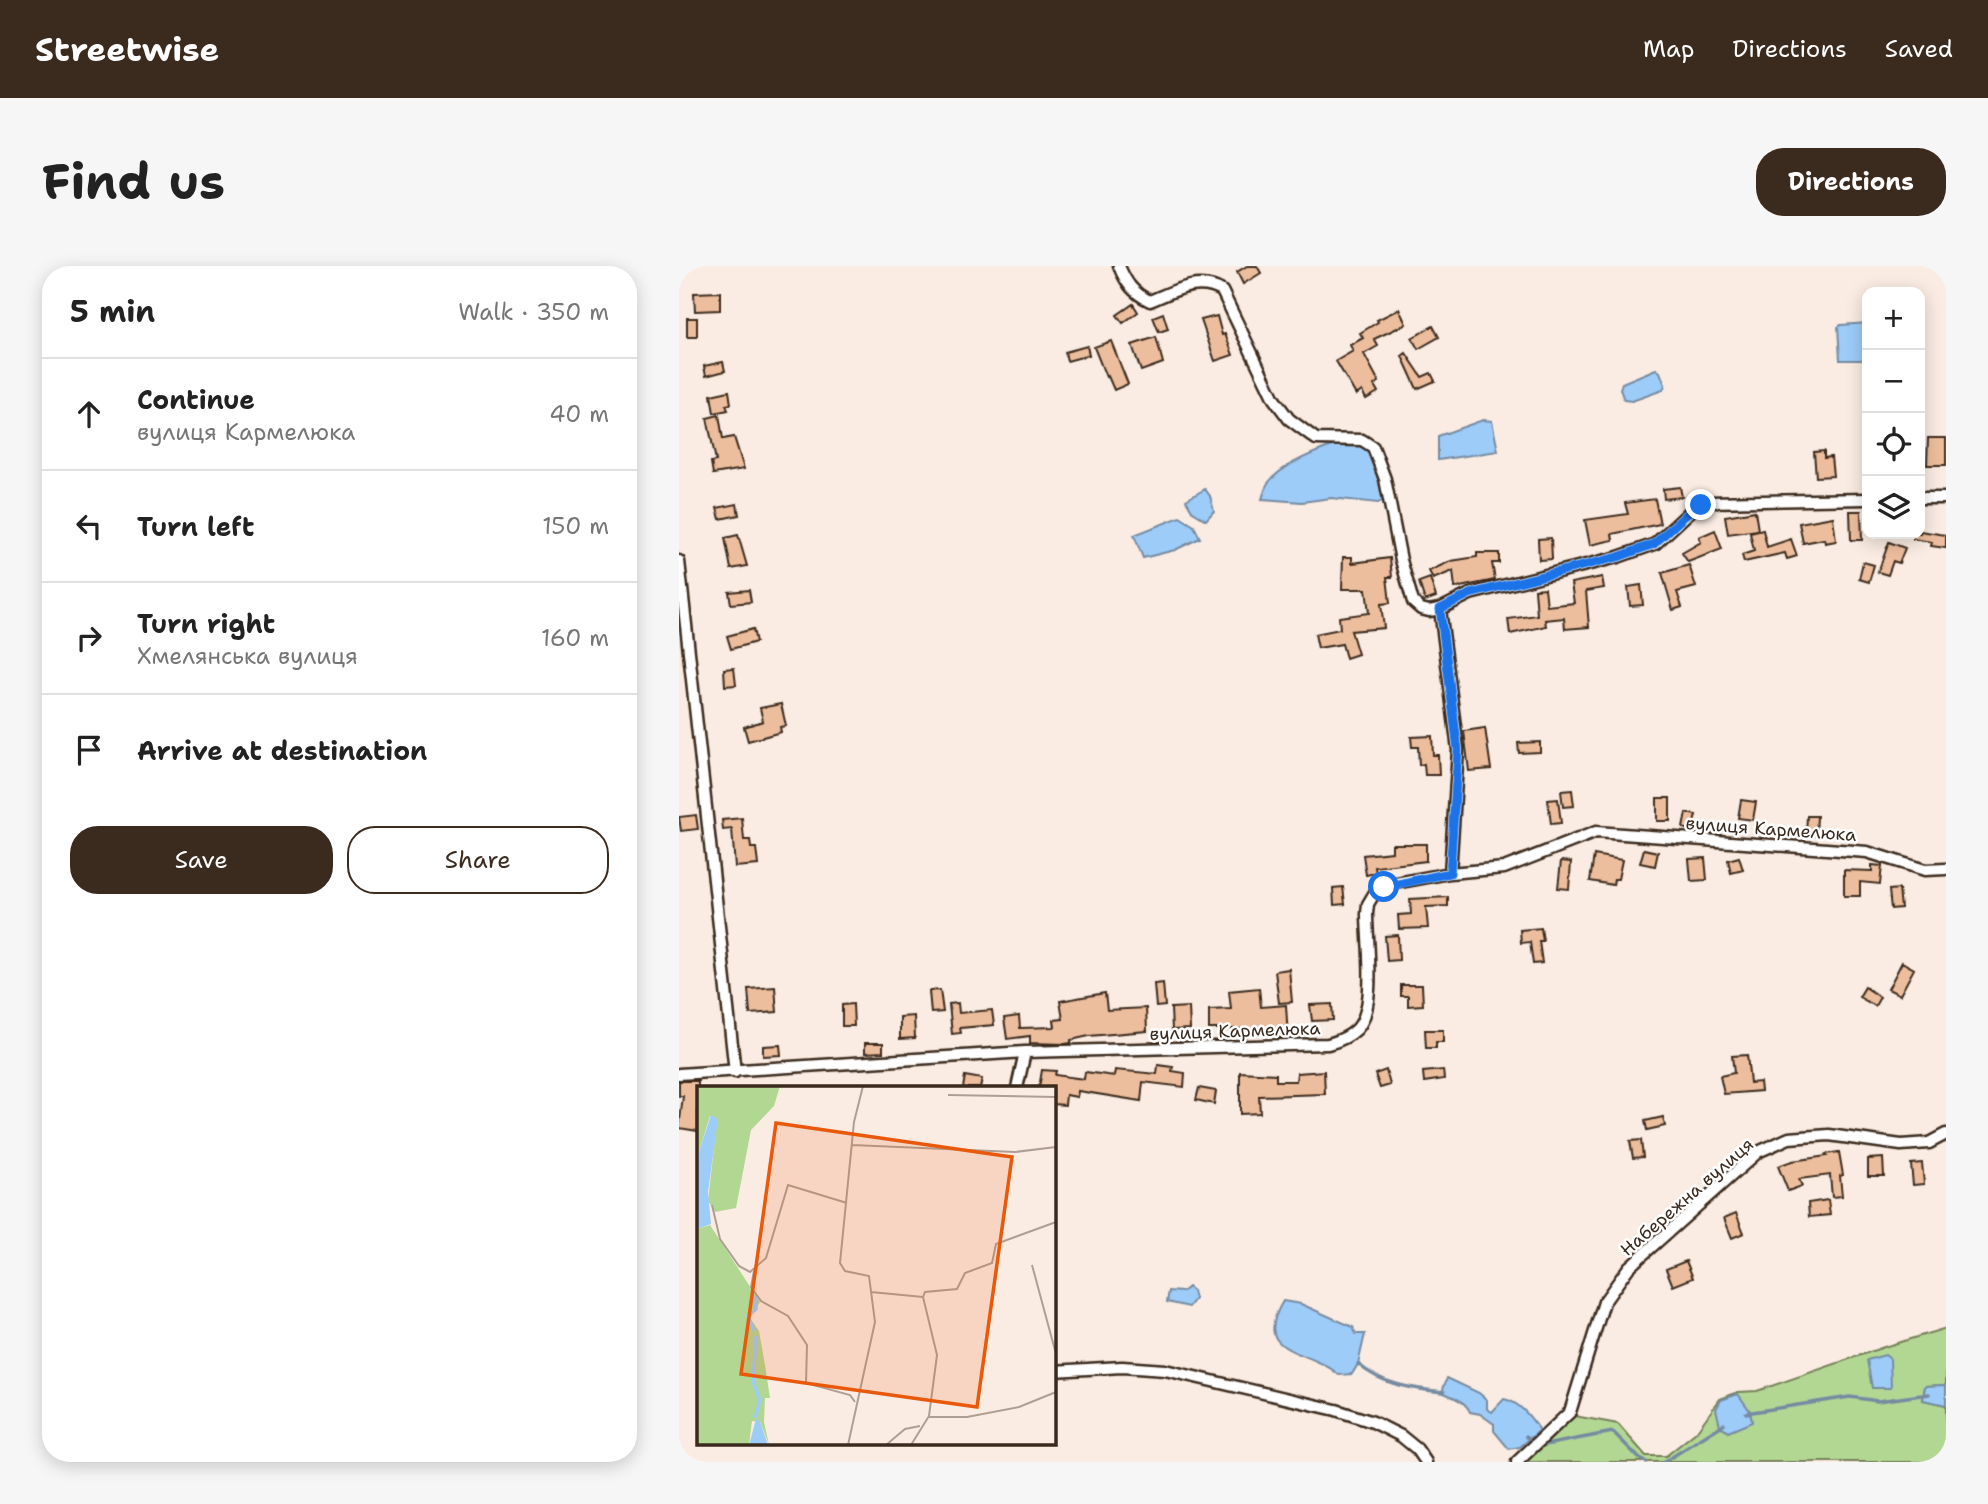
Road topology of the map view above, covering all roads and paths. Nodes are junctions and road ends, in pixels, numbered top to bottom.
1 (1119, 266) edge
2 (1925, 498) edge
3 (1946, 498) edge
4 (1862, 499) edge
5 (679, 561) edge
6 (1440, 609) junction
7 (1946, 869) edge
8 (1450, 873) junction
9 (1025, 1052) junction
10 (735, 1072) junction
11 (679, 1074) edge
12 (1017, 1086) edge
13 (1946, 1134) edge
14 (1055, 1371) edge
15 (1426, 1462) edge
16 (1517, 1462) edge

1 - 6 street
2 - 3 street
4 - 6 street
5 - 10 street
6 - 8 street
7 - 8 street, вулиця Кармелюка
8 - 9 street, вулиця Кармелюка
9 - 10 street, вулиця Кармелюка
9 - 12 street
10 - 11 street, вулиця Кармелюка
13 - 16 street, Набережна вулиця
14 - 15 street

